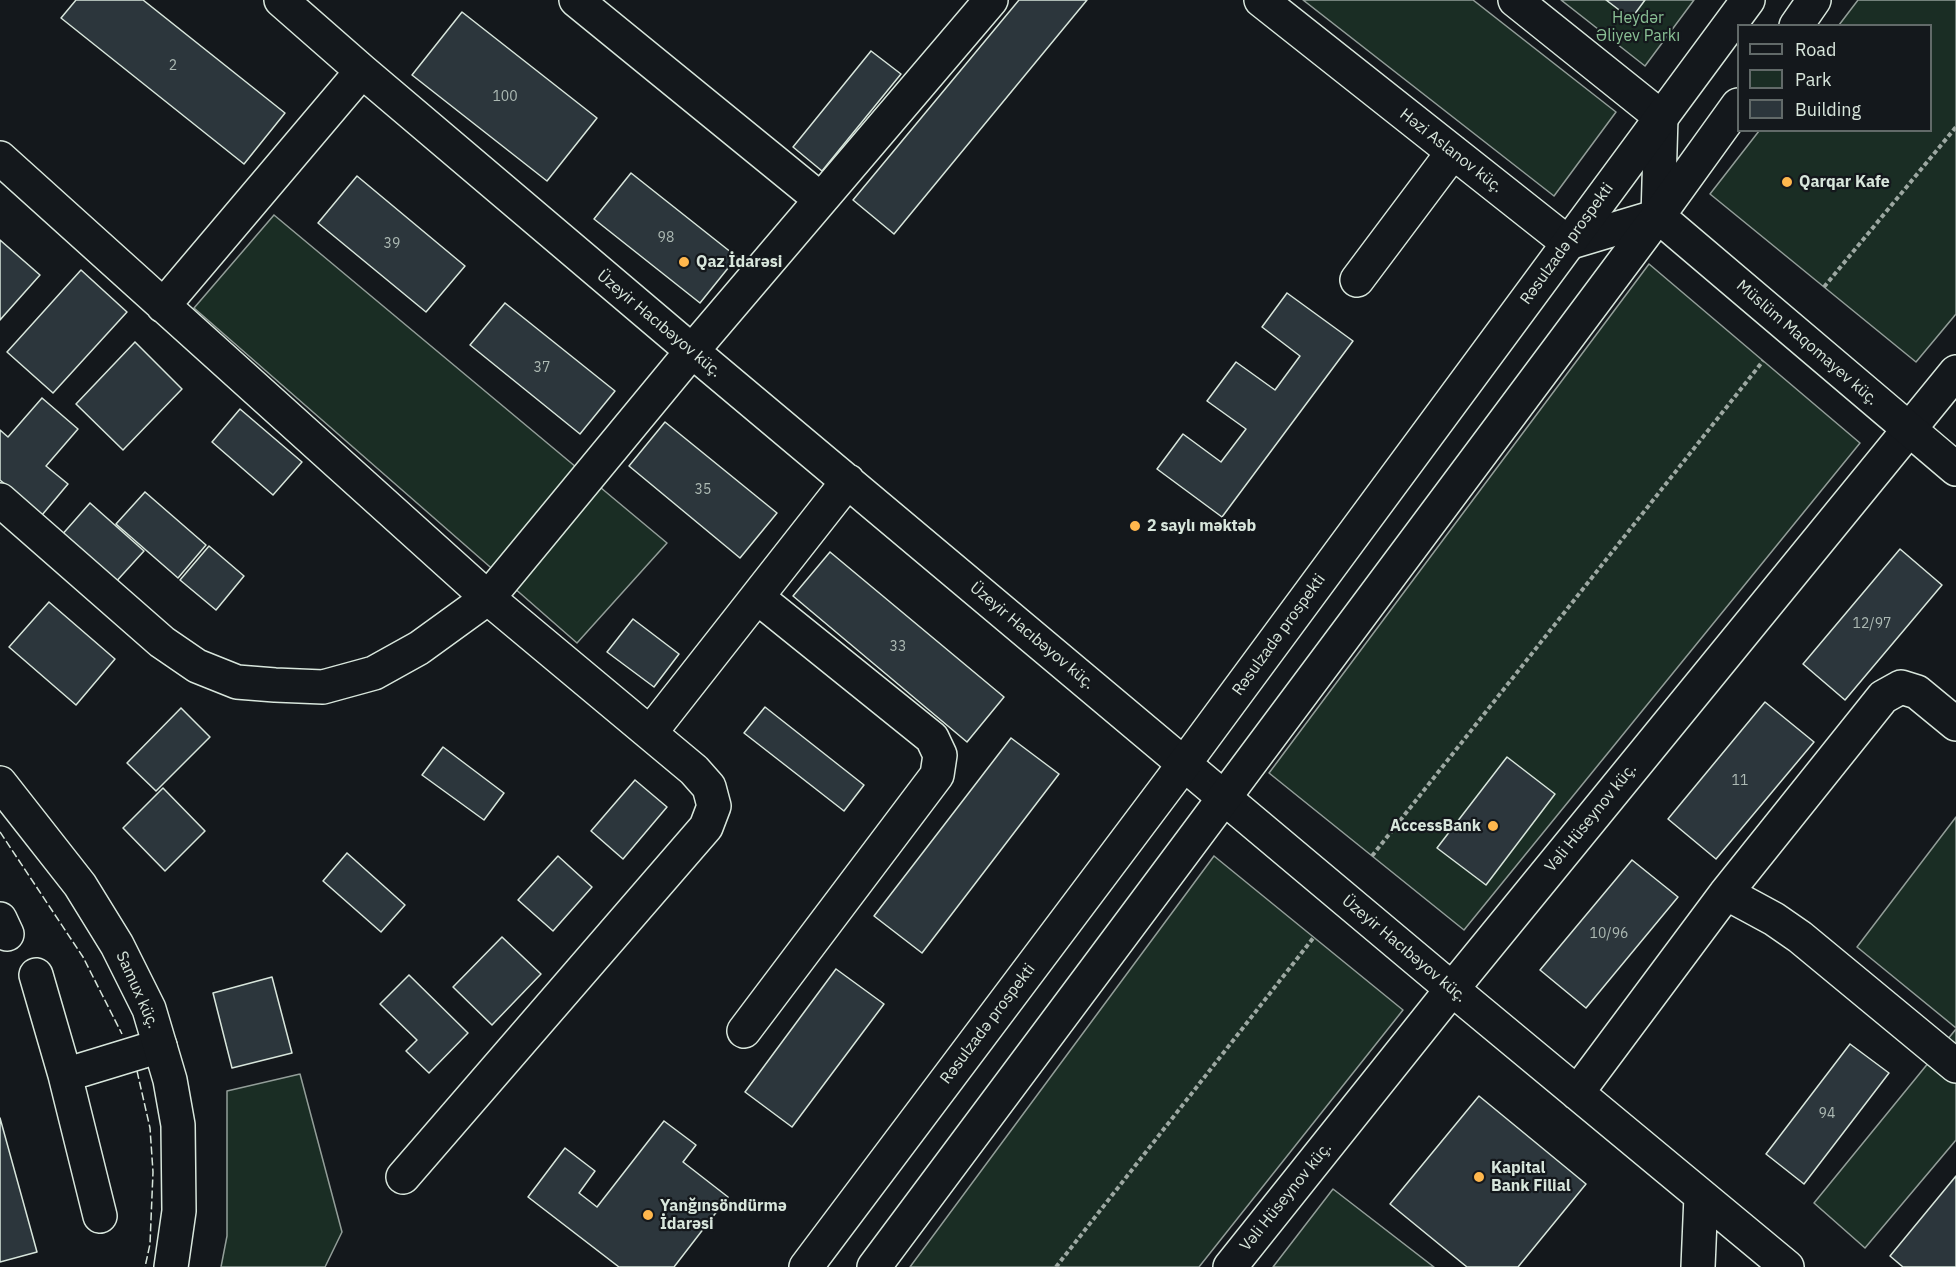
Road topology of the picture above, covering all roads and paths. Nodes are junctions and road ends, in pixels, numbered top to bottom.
1 (281, 0) edge
2 (576, 0) edge
3 (990, 0) edge
4 (1261, 0) edge
5 (1515, 0) edge
6 (1748, 0) edge
7 (1814, 0) edge
8 (1797, 24) edge
9 (362, 71) junction
10 (1737, 106) edge
11 (1661, 117) junction
12 (1956, 127) edge
13 (1453, 152) junction
14 (0, 158) edge
15 (820, 199) junction
16 (1658, 216) junction
17 (1568, 243) junction
18 (1357, 280) dead end
19 (1824, 287) dead end
20 (163, 306) junction
21 (692, 351) junction
22 (1763, 361) dead end
23 (1956, 372) edge
24 (1908, 430) junction
25 (1956, 469) edge
26 (848, 481) junction
27 (0, 500) edge
28 (757, 597) junction
29 (488, 598) junction
30 (1956, 724) edge
31 (650, 733) junction
32 (1184, 764) junction
33 (0, 783) edge
34 (1224, 798) junction
35 (1372, 856) dead end
36 (1726, 893) junction
37 (1314, 937) dead end
38 (36, 975) dead end
39 (1452, 989) junction
40 (744, 1031) dead end
41 (160, 1046) junction
42 (1956, 1066) edge
43 (65, 1075) junction
44 (1576, 1093) junction
45 (403, 1177) dead end
46 (1701, 1196) junction
47 (100, 1216) dead end
48 (171, 1267) edge
49 (806, 1267) edge
50 (874, 1267) edge
51 (1056, 1267) edge
52 (1230, 1267) edge
53 (1698, 1267) edge
54 (1787, 1267) edge

1 - 9 main road, Üzeyir Hacıbəyov küç.
2 - 15 main road
3 - 15 main road
4 - 13 main road, Həzi Aslanov küç.
5 - 11 main road
6 - 11 main road, Rəsulzadə prospekti
7 - 8 main road
9 - 20 main road
9 - 21 main road, Üzeyir Hacıbəyov küç.
10 - 16 main road
11 - 16 main road
11 - 17 main road, Rəsulzadə prospekti
12 - 19 path
13 - 17 main road, Həzi Aslanov küç.
13 - 18 main road
14 - 20 main road
15 - 21 main road
16 - 17 main road
16 - 24 main road, Müslüm Maqomayev küç.
16 - 34 main road
17 - 32 main road, Rəsulzadə prospekti
20 - 29 main road
21 - 26 main road, Üzeyir Hacıbəyov küç.
21 - 29 main road
22 - 35 path
23 - 24 main road, Vəli Hüseynov küç.
24 - 25 main road, Müslüm Maqomayev küç.
24 - 39 main road, Vəli Hüseynov küç.
26 - 28 main road
26 - 32 main road, Üzeyir Hacıbəyov küç.
27 - 29 main road
28 - 31 main road
28 - 40 main road
29 - 31 main road
30 - 36 main road
31 - 45 main road
32 - 34 main road, Üzeyir Hacıbəyov küç.
32 - 49 main road, Rəsulzadə prospekti
33 - 41 main road, Samux küç.
34 - 39 main road, Üzeyir Hacıbəyov küç.
34 - 50 main road
36 - 42 main road
36 - 44 main road
37 - 51 path
38 - 43 main road
39 - 44 main road, Üzeyir Hacıbəyov küç.
39 - 52 main road, Vəli Hüseynov küç.
41 - 43 main road
41 - 48 main road, Samux küç.
43 - 47 main road
44 - 46 main road, Üzeyir Hacıbəyov küç.
46 - 53 main road
46 - 54 main road, Üzeyir Hacıbəyov küç.

